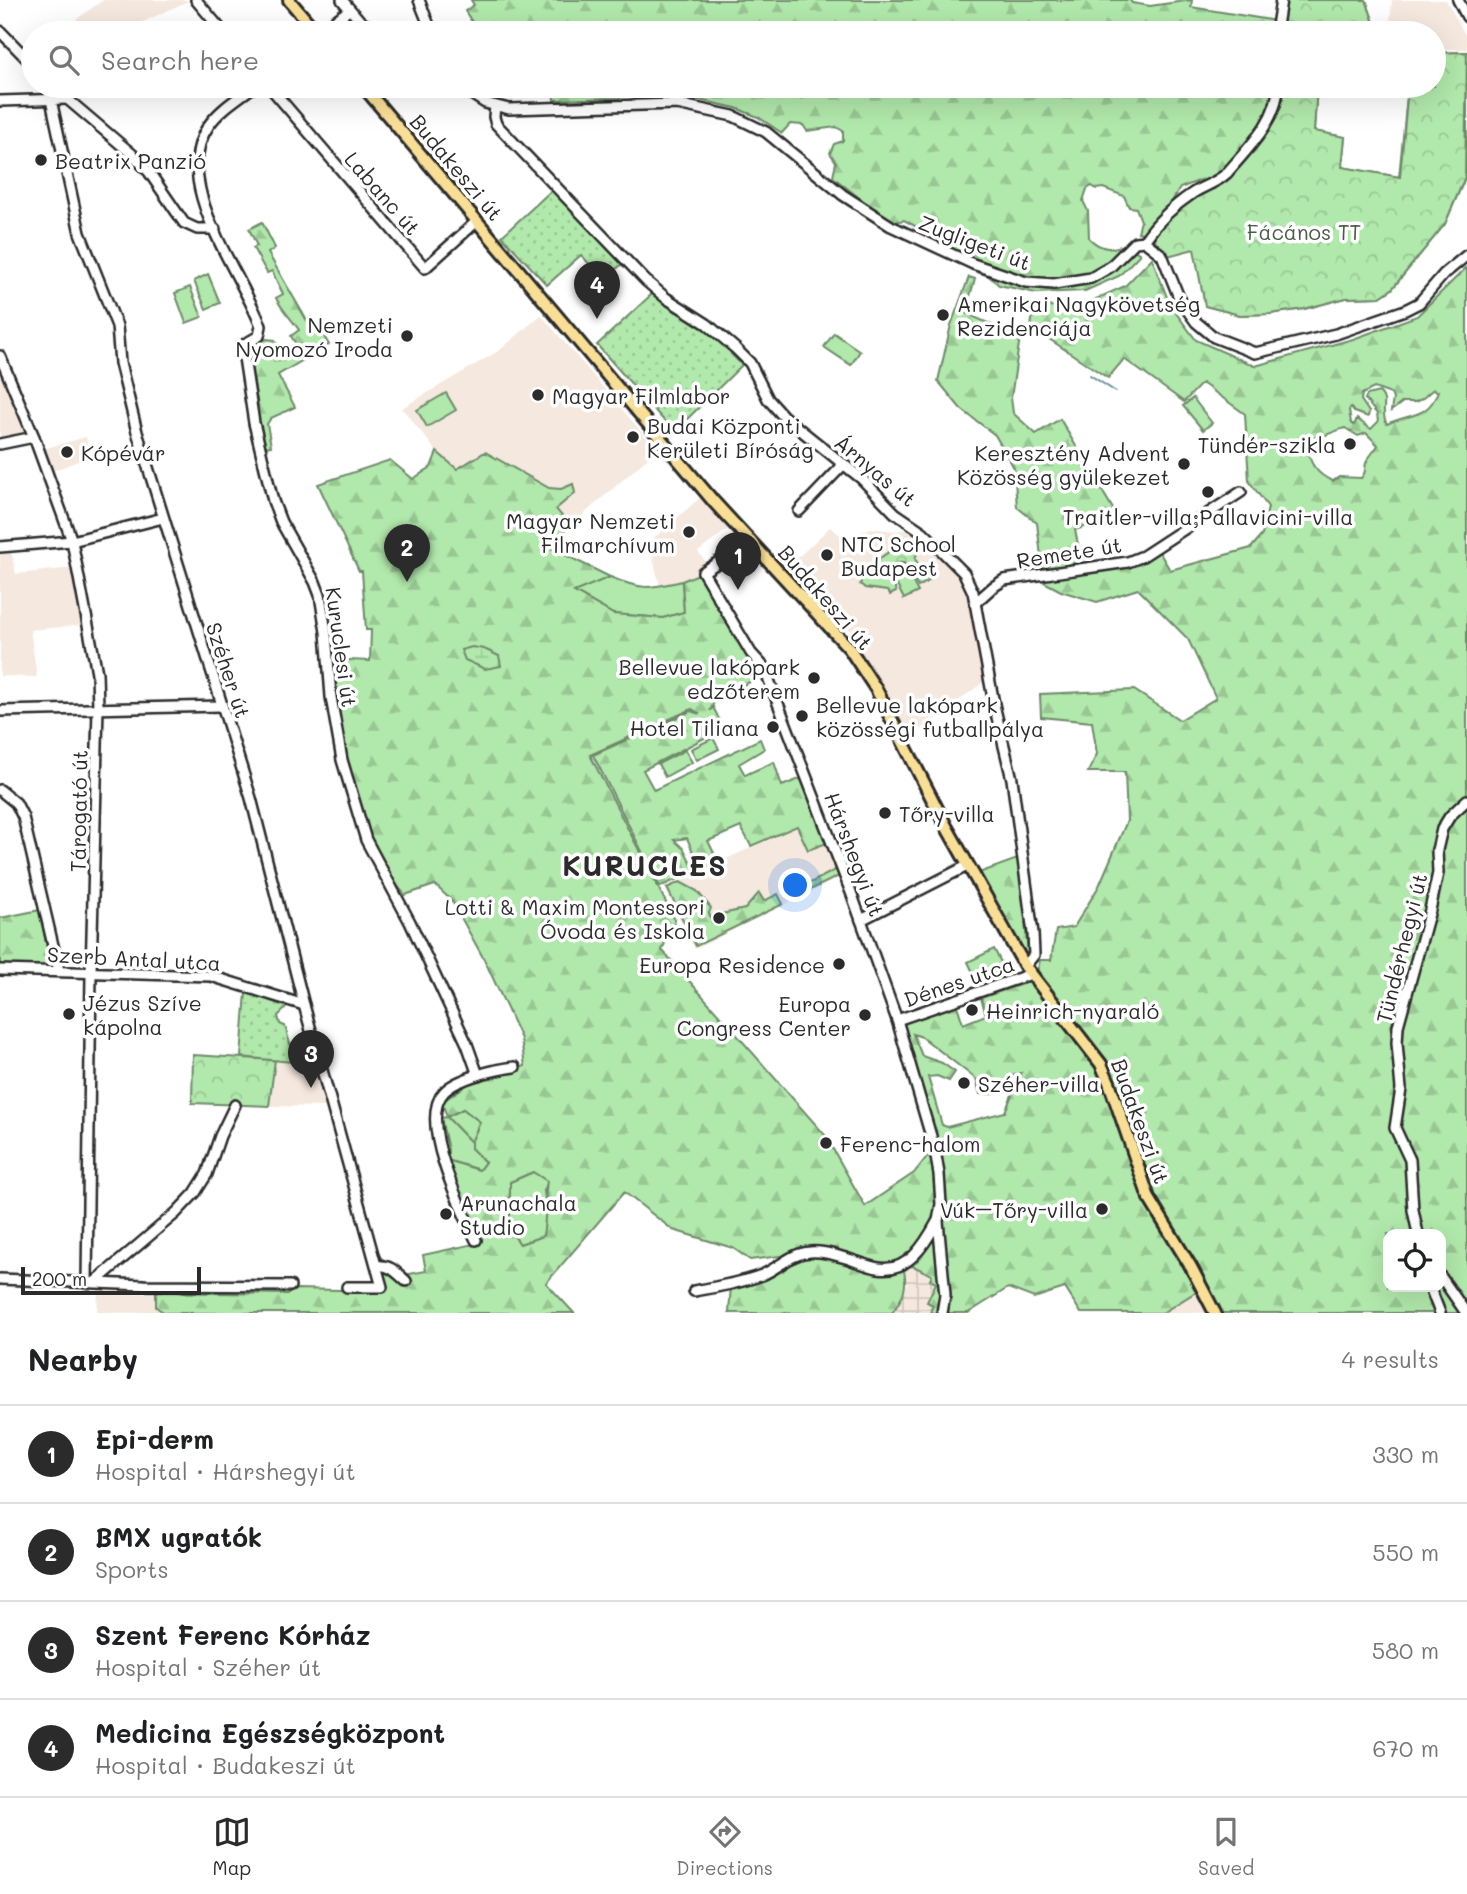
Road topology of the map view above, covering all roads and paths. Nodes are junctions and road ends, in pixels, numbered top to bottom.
1 (196, 0) edge
2 (289, 0) edge
3 (342, 0) edge
4 (419, 0) edge
5 (1281, 0) edge
6 (1458, 0) edge
7 (349, 10) junction
8 (1467, 17) edge
9 (214, 21) edge
10 (307, 21) edge
11 (334, 21) edge
12 (360, 21) edge
13 (427, 21) edge
14 (1278, 21) edge
15 (0, 31) edge
16 (21, 53) edge
17 (240, 98) edge
18 (279, 98) edge
19 (373, 98) edge
20 (476, 98) edge
21 (1277, 98) edge
22 (68, 99) joint
23 (51, 100) junction
24 (0, 101) edge
25 (495, 106) junction
26 (477, 221) junction
27 (215, 229) junction
28 (1144, 241) junction
29 (1467, 255) edge
30 (0, 356) edge
31 (34, 437) junction
32 (0, 444) edge
33 (844, 464) junction
34 (1241, 492) dead end
35 (799, 511) dead end
36 (163, 518) junction
37 (72, 541) junction
38 (751, 541) junction
39 (0, 547) edge
40 (975, 603) junction
41 (222, 706) junction
42 (98, 708) junction
43 (0, 711) edge
44 (0, 790) edge
45 (1467, 800) edge
46 (967, 866) junction
47 (861, 920) junction
48 (0, 970) edge
49 (1028, 970) junction
50 (59, 971) junction
51 (91, 973) junction
52 (304, 1006) junction
53 (897, 1020) junction
54 (515, 1067) dead end
55 (478, 1075) junction
56 (235, 1105) dead end
57 (938, 1221) junction
58 (1417, 1229) edge
59 (476, 1240) dead end
60 (377, 1266) junction
61 (0, 1279) edge
62 (406, 1281) dead end
63 (91, 1282) junction
64 (1446, 1284) edge
65 (290, 1286) dead end
66 (347, 1287) dead end
67 (694, 1291) dead end
68 (1432, 1292) edge
69 (942, 1313) edge
70 (1215, 1313) edge
71 (1440, 1313) edge
72 (1466, 1313) edge

1 - 9 street
2 - 10 main road
3 - 7 street
4 - 13 street
5 - 14 street
6 - 8 street
7 - 11 street
7 - 12 street
15 - 16 street
17 - 27 street, Kuruclesi út
18 - 26 street, Labanc út
19 - 26 main road, Budakeszi út
20 - 25 street, Zugligeti út
21 - 28 street, Zugligeti út
22 - 23 street
22 - 27 street
23 - 24 street
23 - 36 street, Széher út
25 - 28 street, Zugligeti út
25 - 33 street, Árnyas út
26 - 38 main road, Budakeszi út
27 - 55 street, Kuruclesi út
28 - 29 street
30 - 31 street, Tárogató út
31 - 32 street
31 - 37 street, Tárogató út
33 - 35 street
33 - 40 street, Árnyas út
34 - 40 street, Remete út
36 - 37 street
36 - 41 street, Széher út
37 - 39 street
37 - 42 street, Tárogató út
38 - 46 main road, Budakeszi út
38 - 47 street, Hárshegyi út
40 - 49 street, Árnyas út
41 - 42 street
41 - 52 street, Széher út
42 - 43 street
42 - 51 street, Tárogató út
44 - 50 street
45 - 58 street, Tündérhegyi út
46 - 47 street
46 - 49 main road, Budakeszi út
47 - 53 street, Hárshegyi út
48 - 50 street, Szerb Antal utca
49 - 53 street, Dénes utca
49 - 70 main road, Budakeszi út
50 - 51 street, Szerb Antal utca
51 - 52 street, Szerb Antal utca
51 - 63 street, Tárogató út
52 - 60 street, Széher út
53 - 57 street, Hárshegyi út
54 - 55 street
55 - 59 street
56 - 63 street
57 - 67 street
57 - 69 street, Hárshegyi út
60 - 62 street
60 - 66 street, Széher út
61 - 63 street
63 - 65 street
64 - 72 street
68 - 71 street

